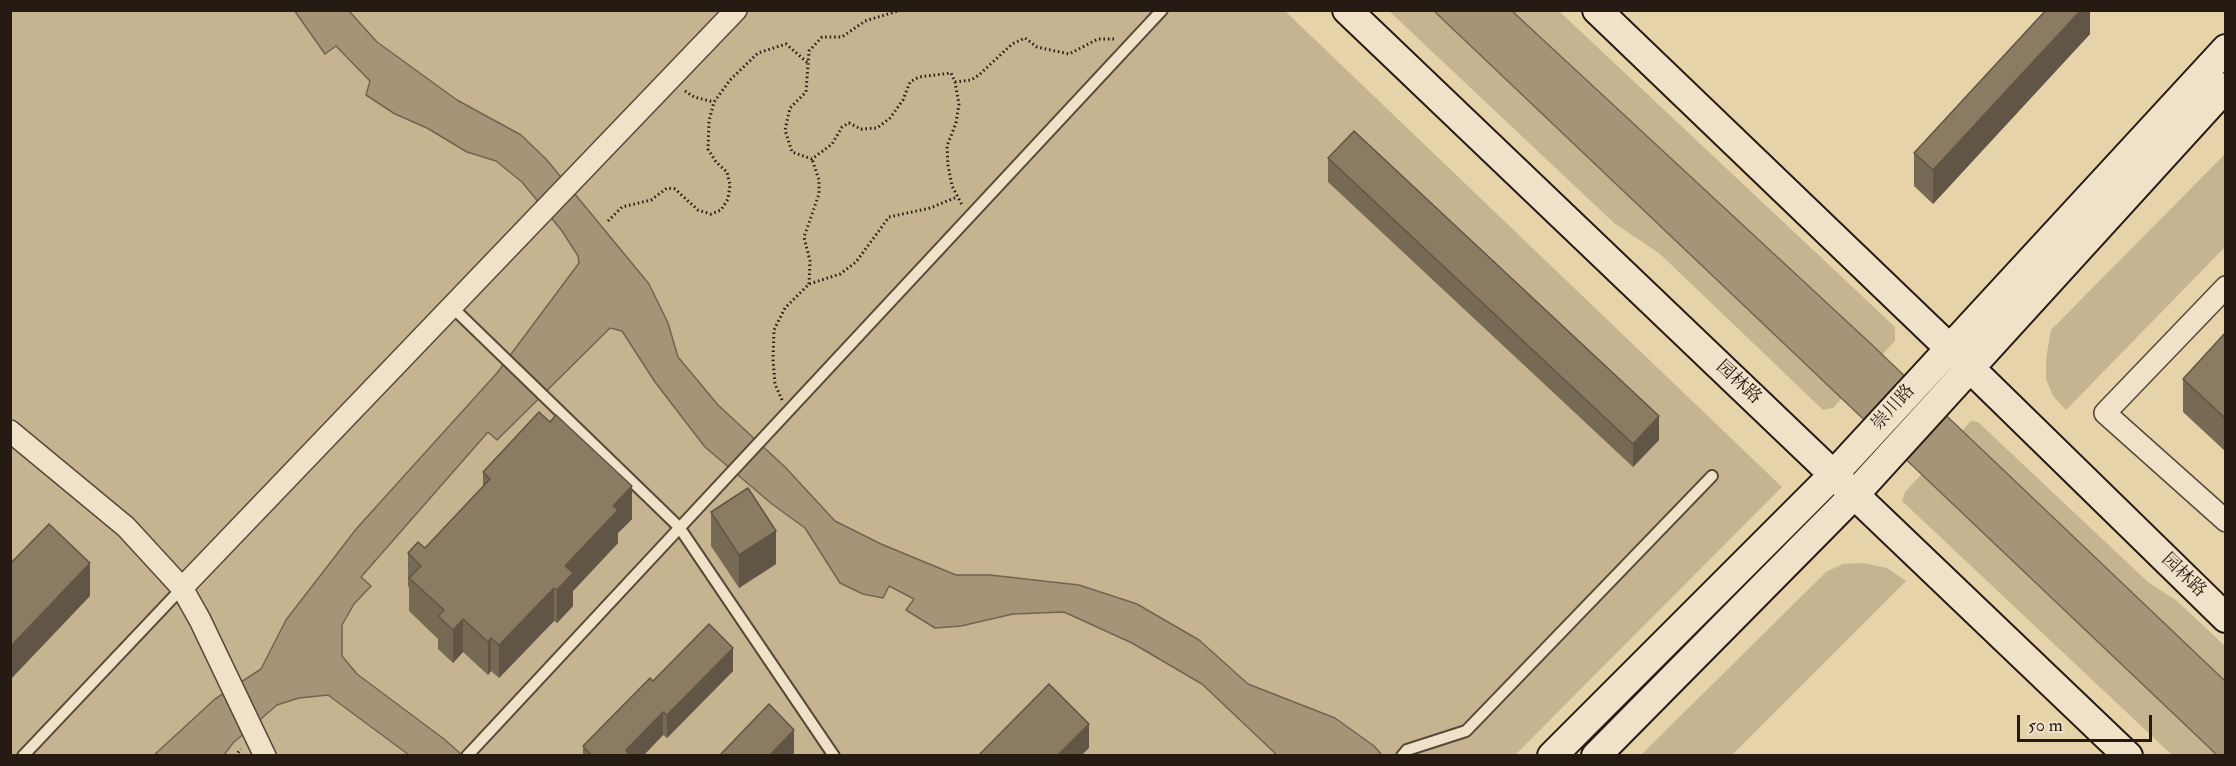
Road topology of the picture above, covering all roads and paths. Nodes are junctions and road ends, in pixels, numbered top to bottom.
1 (736, 10) edge
2 (901, 10) edge
3 (1162, 10) edge
4 (1347, 10) edge
5 (1597, 10) edge
6 (1133, 42) junction
7 (2226, 49) edge
8 (808, 63) junction
9 (669, 80) junction
10 (955, 82) junction
11 (2218, 87) edge
12 (714, 102) junction
13 (812, 159) junction
14 (957, 197) junction
15 (972, 214) junction
16 (608, 221) dead end
17 (809, 284) junction
18 (2226, 286) edge
19 (452, 307) junction
20 (1949, 347) junction
21 (1969, 367) junction
22 (786, 412) junction
23 (10, 431) edge
24 (1834, 474) junction
25 (1712, 476) dead end
26 (1856, 494) junction
27 (2226, 521) edge
28 (679, 527) junction
29 (182, 588) junction
30 (2226, 618) edge
31 (468, 754) edge
32 (23, 756) edge
33 (265, 756) edge
34 (834, 756) edge
35 (1402, 756) edge
36 (1552, 756) edge
37 (1596, 756) edge
38 (2128, 756) edge

1 - 9 street
2 - 8 path
3 - 6 lane
4 - 24 main road, 园林路
5 - 20 main road, 园林路
6 - 10 path
6 - 15 lane
7 - 11 main road, 崇川路
8 - 12 path
8 - 13 path
9 - 12 path
9 - 19 street
10 - 13 path
10 - 14 path
11 - 20 main road, 崇川路
11 - 21 main road, 崇川路
12 - 16 path
13 - 17 path
14 - 15 path
14 - 17 path
15 - 22 lane
17 - 22 path
18 - 27 street
19 - 28 lane
19 - 29 street
20 - 21 main road, 园林路
20 - 24 main road, 崇川路
21 - 26 main road, 崇川路
21 - 30 main road, 园林路
22 - 28 lane
23 - 29 street
24 - 26 main road, 园林路
24 - 36 main road, 崇川路
25 - 35 lane
26 - 37 main road, 崇川路
26 - 38 main road, 园林路
28 - 31 lane
28 - 34 lane
29 - 32 lane
29 - 33 street

